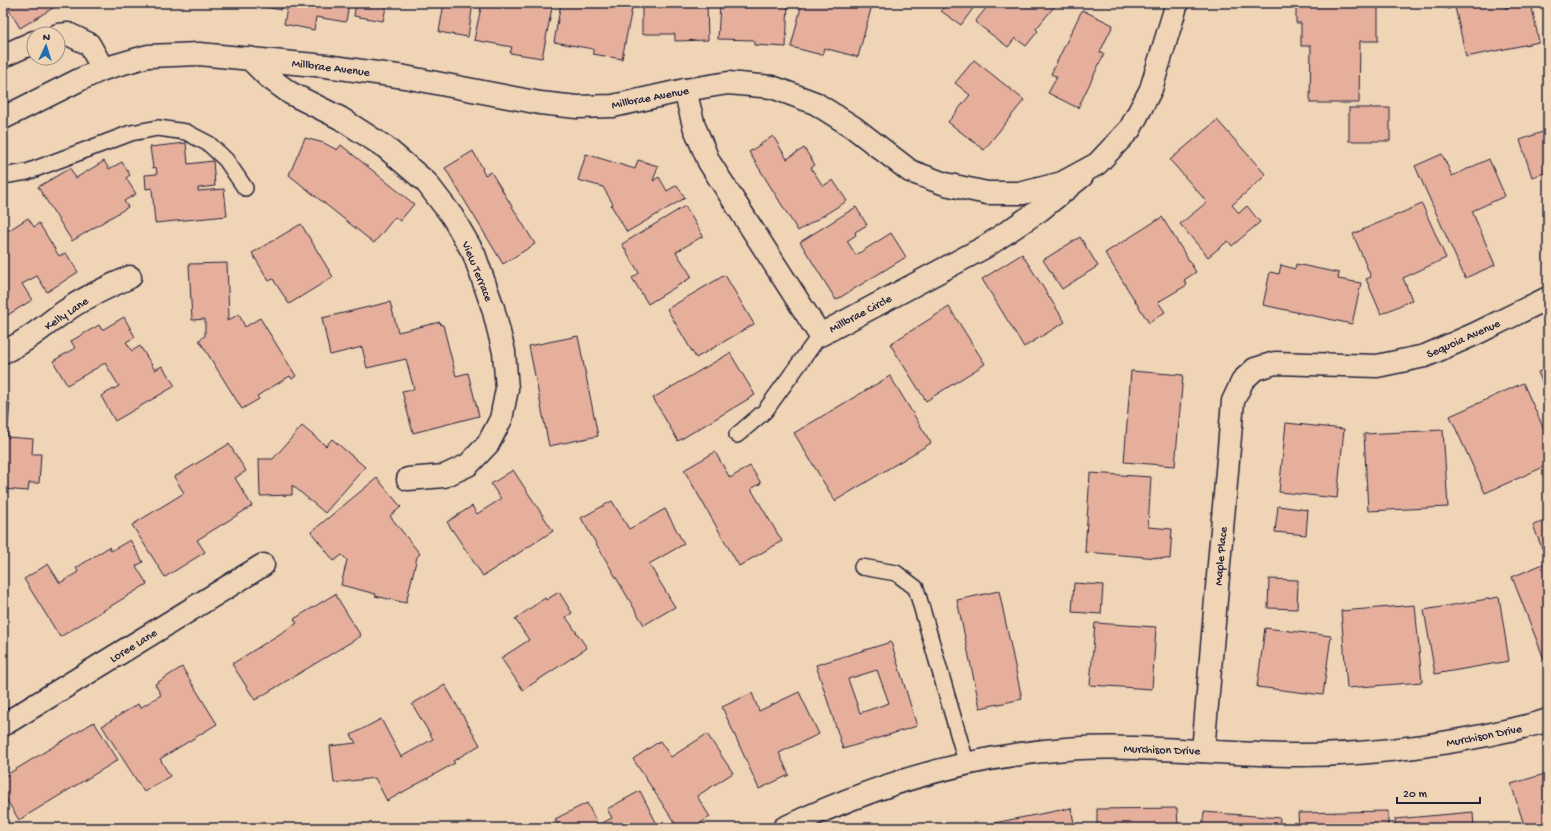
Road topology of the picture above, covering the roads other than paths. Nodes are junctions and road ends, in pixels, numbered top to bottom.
1 (1177, 3) edge
2 (66, 34) edge
3 (26, 46) edge
4 (3, 56) edge
5 (250, 58) junction
6 (103, 69) junction
7 (685, 90) junction
8 (3, 118) edge
9 (1097, 164) junction
10 (3, 176) edge
11 (245, 188) dead end
12 (130, 276) dead end
13 (1548, 298) edge
14 (820, 335) junction
15 (3, 352) edge
16 (1255, 369) joint
17 (737, 435) dead end
18 (408, 478) dead end
19 (263, 565) dead end
20 (862, 567) dead end
21 (1548, 720) edge
22 (3, 725) edge
23 (1203, 751) junction
24 (967, 765) junction
25 (784, 828) edge

1 - 9 street, Millbrae Avenue
2 - 6 street
3 - 4 street
5 - 6 street, Millbrae Avenue
5 - 7 street, Millbrae Avenue
5 - 18 street, View Terrace
6 - 8 street, Millbrae Avenue
7 - 9 street, Millbrae Avenue
7 - 14 street, Millbrae Circle
9 - 14 street, Millbrae Circle
10 - 11 lane
12 - 15 street, Kelly Lane
13 - 16 street, Sequoia Avenue
14 - 17 lane
16 - 23 street, Maple Place
19 - 22 street, Loree Lane
20 - 24 lane
21 - 23 street, Murchison Drive
23 - 24 street, Murchison Drive
24 - 25 street, Murchison Drive

